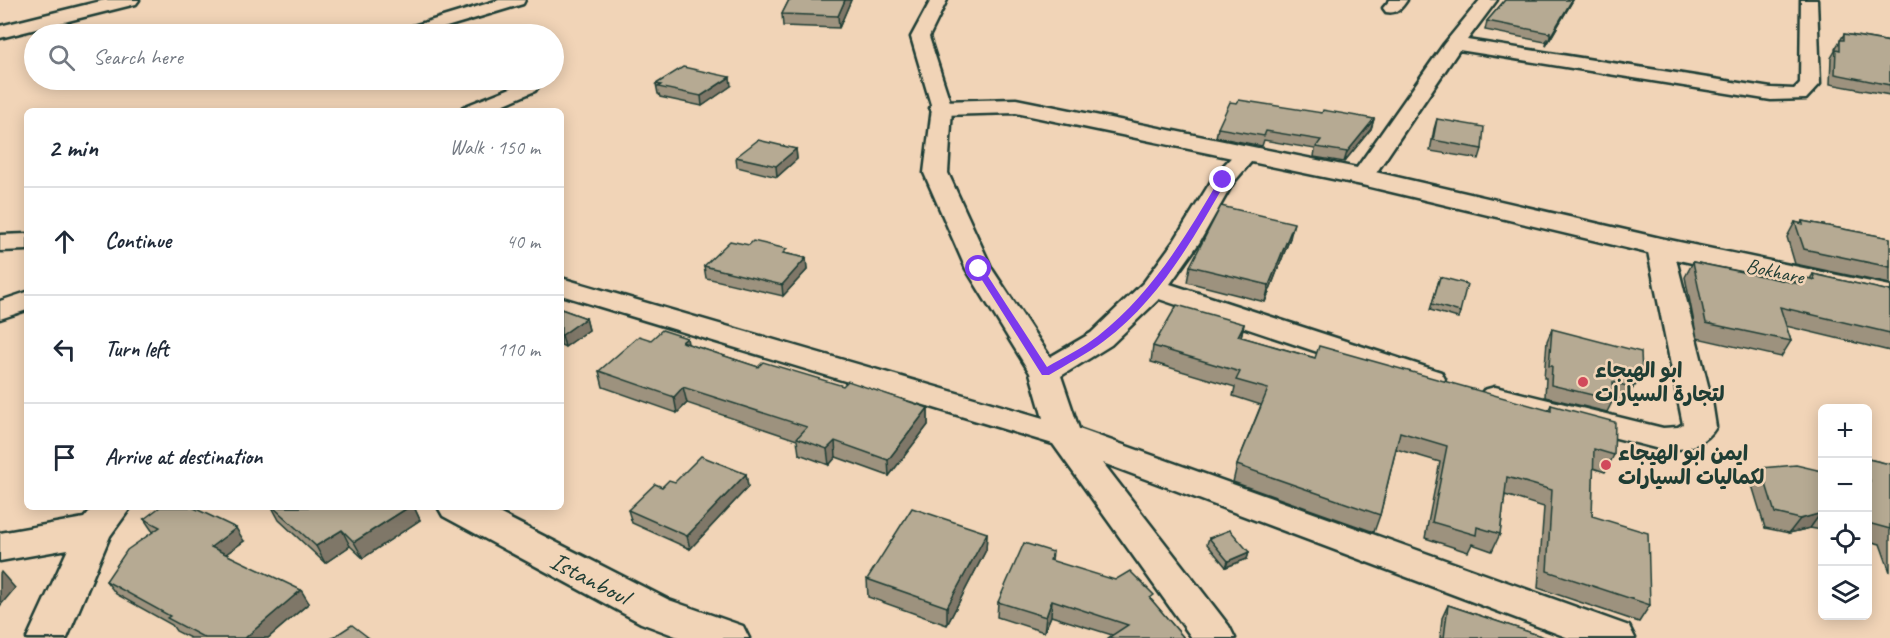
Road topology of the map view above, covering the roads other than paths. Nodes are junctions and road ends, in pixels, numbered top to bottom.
1 (129, 0) edge
2 (517, 0) edge
3 (939, 0) edge
4 (1489, 0) edge
5 (1809, 0) edge
6 (32, 24) edge
7 (439, 24) edge
8 (24, 26) edge
9 (0, 32) edge
10 (1455, 44) junction
11 (521, 90) edge
12 (477, 108) edge
13 (942, 108) junction
14 (1246, 154) junction
15 (1362, 177) junction
16 (24, 242) edge
17 (0, 243) edge
18 (1660, 247) junction
19 (564, 287) edge
20 (1154, 288) junction
21 (1890, 296) edge
22 (1045, 373) junction
23 (1065, 436) junction
24 (462, 510) edge
25 (110, 513) edge
26 (0, 547) edge
27 (47, 638) edge
28 (729, 638) edge
29 (1215, 638) edge
30 (1615, 638) edge

1 - 6 street
2 - 7 street
3 - 13 street
4 - 10 street
5 - 10 street
8 - 9 street
10 - 15 street
11 - 12 street
13 - 14 street, Bokhare
13 - 22 street
14 - 15 street, Bokhare
14 - 20 street
15 - 18 street, Bokhare
16 - 17 street
18 - 20 street
18 - 21 street, Bokhare
19 - 23 street
20 - 22 street
22 - 23 street
23 - 29 street
23 - 30 street
24 - 28 street, Istanboul
25 - 26 street
25 - 27 street

